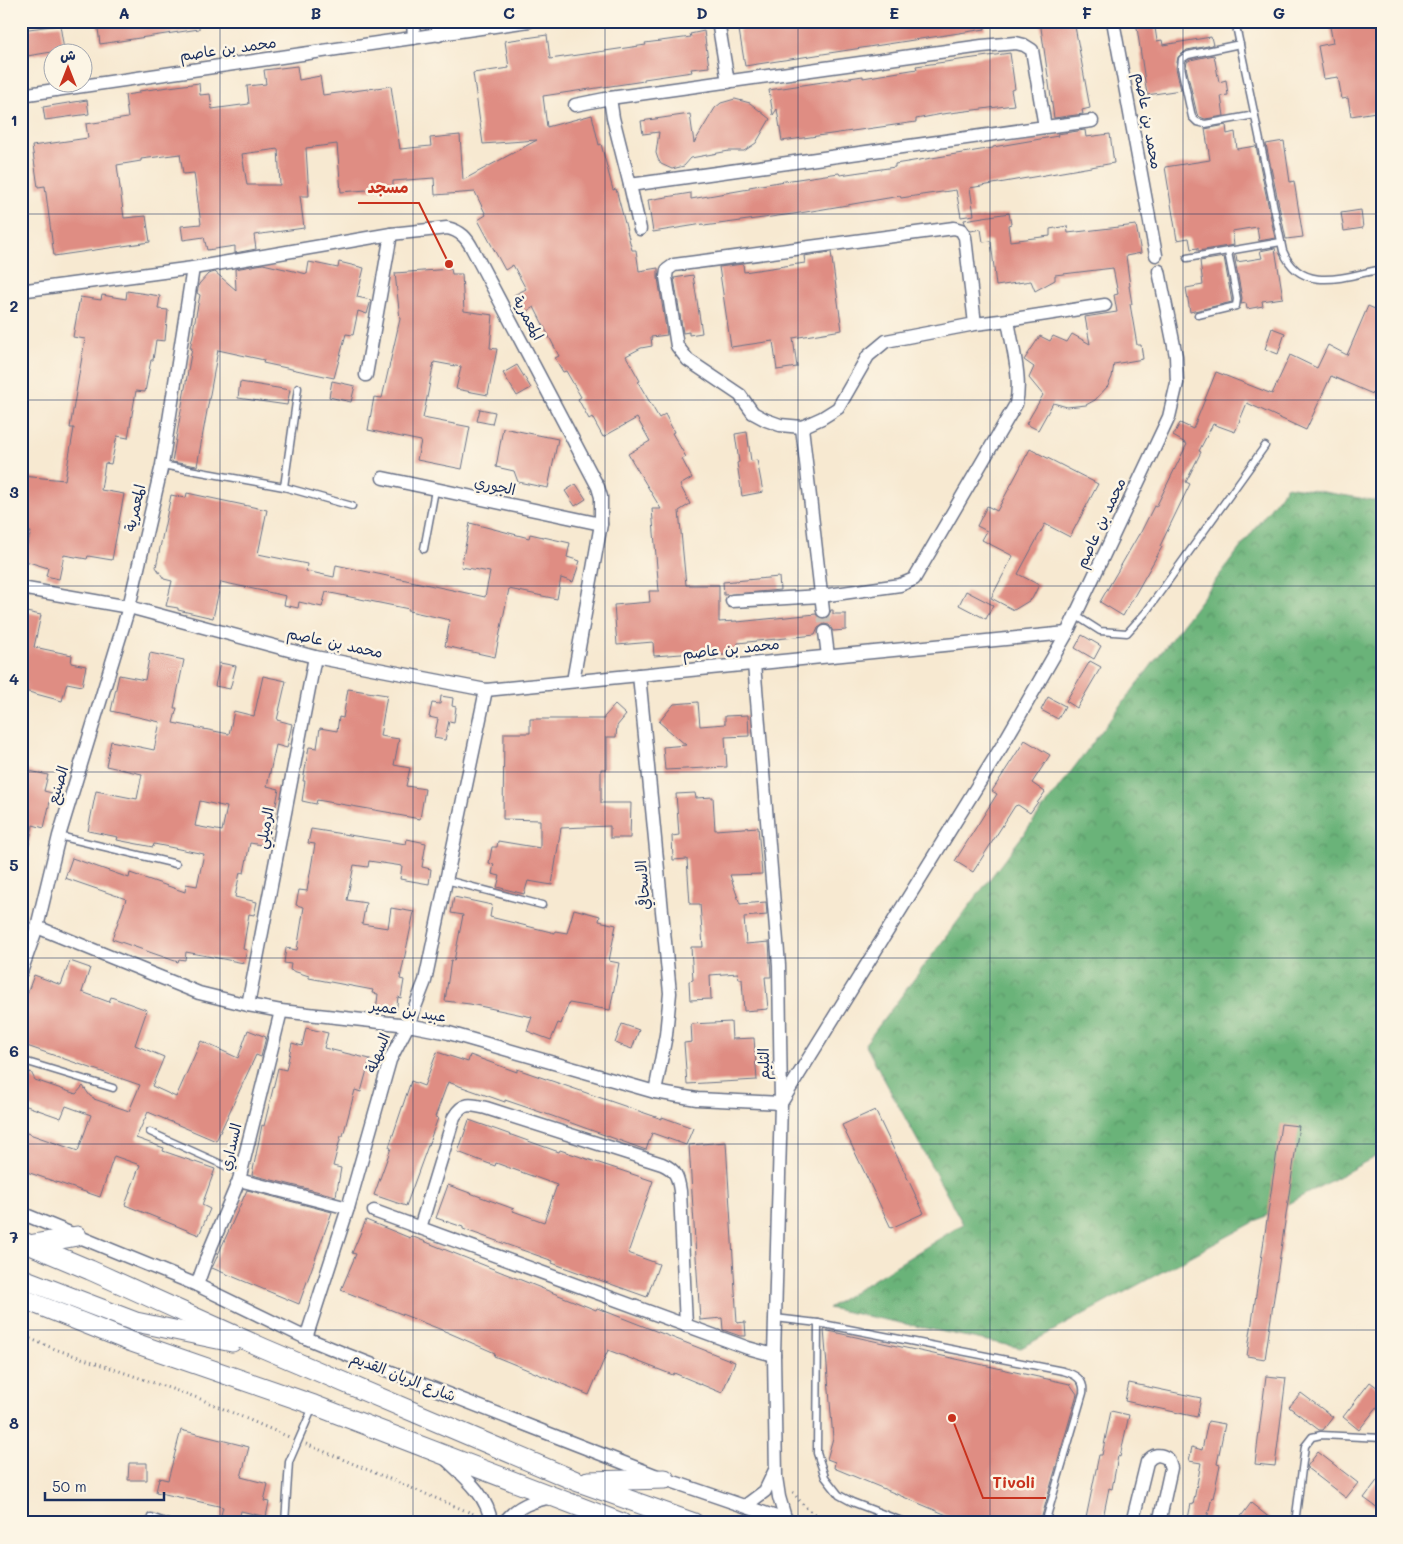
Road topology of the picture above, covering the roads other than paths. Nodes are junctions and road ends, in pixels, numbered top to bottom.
1 (412, 21) edge
2 (437, 21) edge
3 (529, 21) edge
4 (718, 21) edge
5 (1113, 21) edge
6 (1235, 21) edge
7 (438, 35) junction
8 (414, 38) junction
9 (1240, 44) junction
10 (728, 82) junction
11 (21, 95) edge
12 (610, 98) junction
13 (575, 105) dead end
14 (1255, 115) junction
15 (1092, 121) dead end
16 (1045, 127) junction
17 (630, 185) junction
18 (640, 229) dead end
19 (391, 234) junction
20 (1281, 242) junction
21 (1228, 252) junction
22 (1156, 255) dead end
23 (1187, 258) dead end
24 (193, 268) junction
25 (1382, 269) edge
26 (1159, 271) dead end
27 (21, 289) edge
28 (1105, 305) dead end
29 (1198, 315) dead end
30 (1008, 320) junction
31 (975, 324) junction
32 (366, 375) dead end
33 (298, 388) dead end
34 (802, 427) junction
35 (1265, 446) dead end
36 (162, 465) junction
37 (383, 478) dead end
38 (284, 487) junction
39 (435, 490) junction
40 (352, 506) dead end
41 (601, 524) junction
42 (424, 549) dead end
43 (21, 588) edge
44 (821, 596) junction
45 (732, 601) dead end
46 (129, 608) junction
47 (823, 611) tunnel mouth
48 (1075, 615) junction
49 (825, 632) tunnel mouth
50 (1067, 633) junction
51 (828, 656) junction
52 (314, 657) junction
53 (754, 664) junction
54 (639, 675) junction
55 (573, 682) junction
56 (486, 690) junction
57 (59, 836) junction
58 (176, 864) dead end
59 (446, 880) junction
60 (542, 904) dead end
61 (36, 927) junction
62 (21, 972) edge
63 (248, 1005) junction
64 (282, 1012) junction
65 (408, 1025) junction
66 (21, 1060) edge
67 (113, 1088) dead end
68 (655, 1092) junction
69 (781, 1103) junction
70 (150, 1132) dead end
71 (240, 1177) junction
72 (348, 1208) junction
73 (374, 1211) dead end
74 (21, 1213) edge
75 (420, 1228) junction
76 (77, 1236) junction
77 (25, 1243) edge
78 (21, 1278) edge
79 (197, 1285) junction
80 (21, 1298) edge
81 (775, 1318) junction
82 (818, 1323) junction
83 (686, 1326) junction
84 (306, 1338) junction
85 (263, 1348) junction
86 (774, 1355) junction
87 (314, 1406) junction
88 (1382, 1438) edge
89 (443, 1456) junction
90 (776, 1465) junction
91 (665, 1479) junction
92 (576, 1481) junction
93 (554, 1496) junction
94 (744, 1506) junction
95 (879, 1514) junction
96 (152, 1517) dead end
97 (491, 1522) edge
98 (789, 1522) edge
99 (168, 1523) edge
100 (285, 1523) edge
101 (504, 1523) edge
102 (622, 1523) edge
103 (694, 1523) edge
104 (875, 1523) edge
105 (907, 1523) edge
106 (1045, 1523) edge
107 (1132, 1523) edge
108 (1159, 1523) edge
109 (1295, 1523) edge

1 - 8 street
2 - 7 street
3 - 7 street, محمد بن عاصم
4 - 10 street
5 - 22 street, محمد بن عاصم
6 - 9 lane
7 - 8 street, محمد بن عاصم
8 - 11 street, محمد بن عاصم
9 - 14 lane
9 - 14 lane
10 - 12 street
10 - 16 street
12 - 13 street
12 - 17 street
14 - 20 lane
15 - 16 street
16 - 17 street
17 - 18 street
19 - 24 street, المعمرية
19 - 32 street
19 - 41 street, المعمرية
20 - 21 lane
20 - 25 lane
21 - 23 lane
21 - 29 lane
24 - 27 street, المعمرية
24 - 36 street, المعمرية
26 - 48 street, محمد بن عاصم
28 - 30 street
30 - 31 street
30 - 44 street
31 - 34 street
31 - 34 street
33 - 38 lane
34 - 44 street
35 - 48 lane
36 - 38 lane
36 - 46 street, المعمرية
37 - 39 street, الجوري
38 - 40 lane
39 - 41 street, الجوري
39 - 42 lane
41 - 55 street, المعمرية
43 - 46 street, محمد بن عاصم
44 - 45 street
44 - 47 street
46 - 52 street, محمد بن عاصم
46 - 57 street, الصنيع
48 - 50 street, محمد بن عاصم
49 - 51 street
50 - 51 street, محمد بن عاصم
50 - 69 street
51 - 53 street, محمد بن عاصم
52 - 56 street, محمد بن عاصم
52 - 63 street, الرميلي
53 - 54 street, محمد بن عاصم
53 - 69 street, الثليم
54 - 55 street, محمد بن عاصم
54 - 68 street, الاسحاقي
55 - 56 street, محمد بن عاصم
56 - 59 street, السهلة
57 - 58 lane
57 - 61 street, الصنيع
59 - 60 lane
59 - 65 street, السهلة
61 - 62 street, الصنيع
61 - 63 street, عبيد بن عمير
63 - 64 street, عبيد بن عمير
64 - 65 street, عبيد بن عمير
64 - 71 street, السداري
65 - 68 street, عبيد بن عمير
65 - 72 street, السهلة
66 - 67 lane
68 - 69 street, عبيد بن عمير
69 - 81 street, الثليم
70 - 71 lane
71 - 72 street
71 - 79 street, السداري
72 - 84 street, السهلة
73 - 75 street
74 - 76 street, شارع الريان القديم
75 - 83 street
75 - 83 street
76 - 77 street
76 - 79 street, شارع الريان القديم
77 - 85 street, شارع الريان القديم
78 - 85 street
79 - 84 street, شارع الريان القديم
80 - 87 street
81 - 82 lane
81 - 86 street, الثليم
82 - 95 lane
82 - 106 lane
83 - 86 street
84 - 91 street, شارع الريان القديم
85 - 92 street, شارع الريان القديم
86 - 90 street, الثليم
87 - 89 street
87 - 100 lane
88 - 109 lane
89 - 93 street
89 - 97 street
90 - 94 street, الثليم
90 - 98 street, الثليم
91 - 92 street
91 - 94 street, شارع الريان القديم
92 - 103 street, شارع الريان القديم
93 - 101 street
93 - 102 street
94 - 98 street, شارع الريان القديم
95 - 104 lane
95 - 105 lane
96 - 99 lane
107 - 108 street

